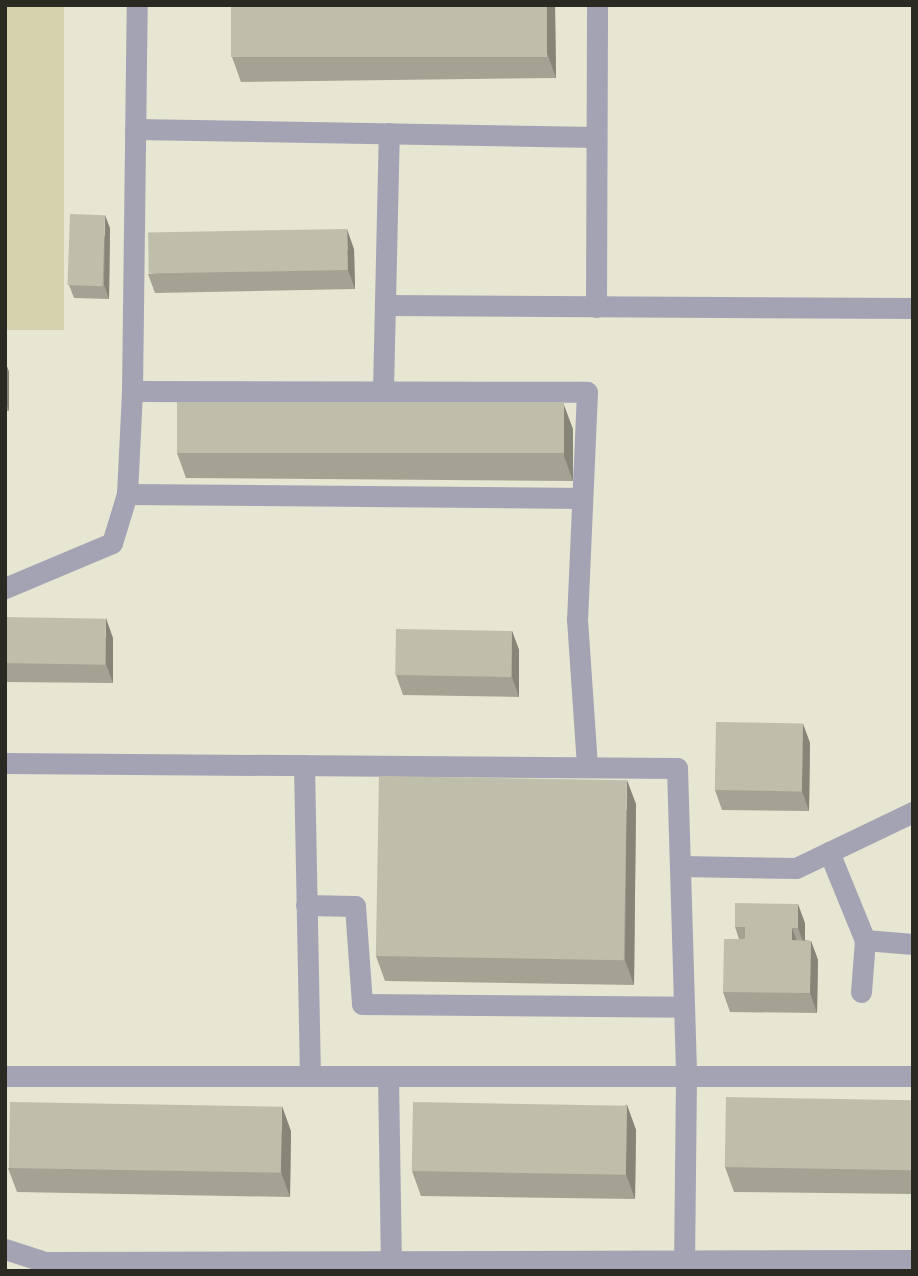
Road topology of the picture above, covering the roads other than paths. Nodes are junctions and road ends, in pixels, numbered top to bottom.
1 (137, 5) edge
2 (597, 5) edge
3 (135, 129) junction
4 (389, 133) junction
5 (596, 137) junction
6 (385, 305) junction
7 (596, 307) junction
8 (913, 308) edge
9 (383, 390) junction
10 (132, 391) junction
11 (127, 494) junction
12 (582, 498) junction
13 (5, 588) edge
14 (5, 763) edge
15 (304, 765) junction
16 (587, 767) junction
17 (913, 812) edge
18 (828, 852) junction
19 (681, 866) junction
20 (306, 905) junction
21 (864, 940) junction
22 (913, 944) edge
23 (861, 992) dead end
24 (684, 1007) junction
25 (5, 1076) edge
26 (310, 1076) junction
27 (388, 1076) junction
28 (686, 1076) junction
29 (913, 1076) edge
30 (5, 1249) edge
31 (913, 1260) edge
32 (391, 1261) junction
33 (684, 1261) junction
34 (45, 1266) edge
35 (611, 1266) edge

1 - 3 lane
2 - 5 lane
3 - 4 lane
3 - 10 lane
4 - 5 lane
4 - 6 lane
5 - 7 lane
6 - 7 lane
6 - 9 lane
7 - 8 lane
9 - 10 lane
9 - 12 lane
10 - 11 lane
11 - 12 lane
11 - 13 lane
12 - 16 lane
14 - 15 lane
15 - 16 lane
15 - 20 lane
16 - 19 lane
17 - 18 lane
18 - 19 lane
18 - 21 lane
19 - 24 lane
20 - 24 lane
20 - 26 lane
21 - 22 lane
21 - 23 lane
24 - 28 lane
25 - 26 lane
26 - 27 lane
27 - 28 lane
27 - 32 lane
28 - 29 lane
28 - 33 lane
30 - 34 lane
31 - 33 lane
32 - 34 lane
32 - 35 lane
33 - 35 lane

